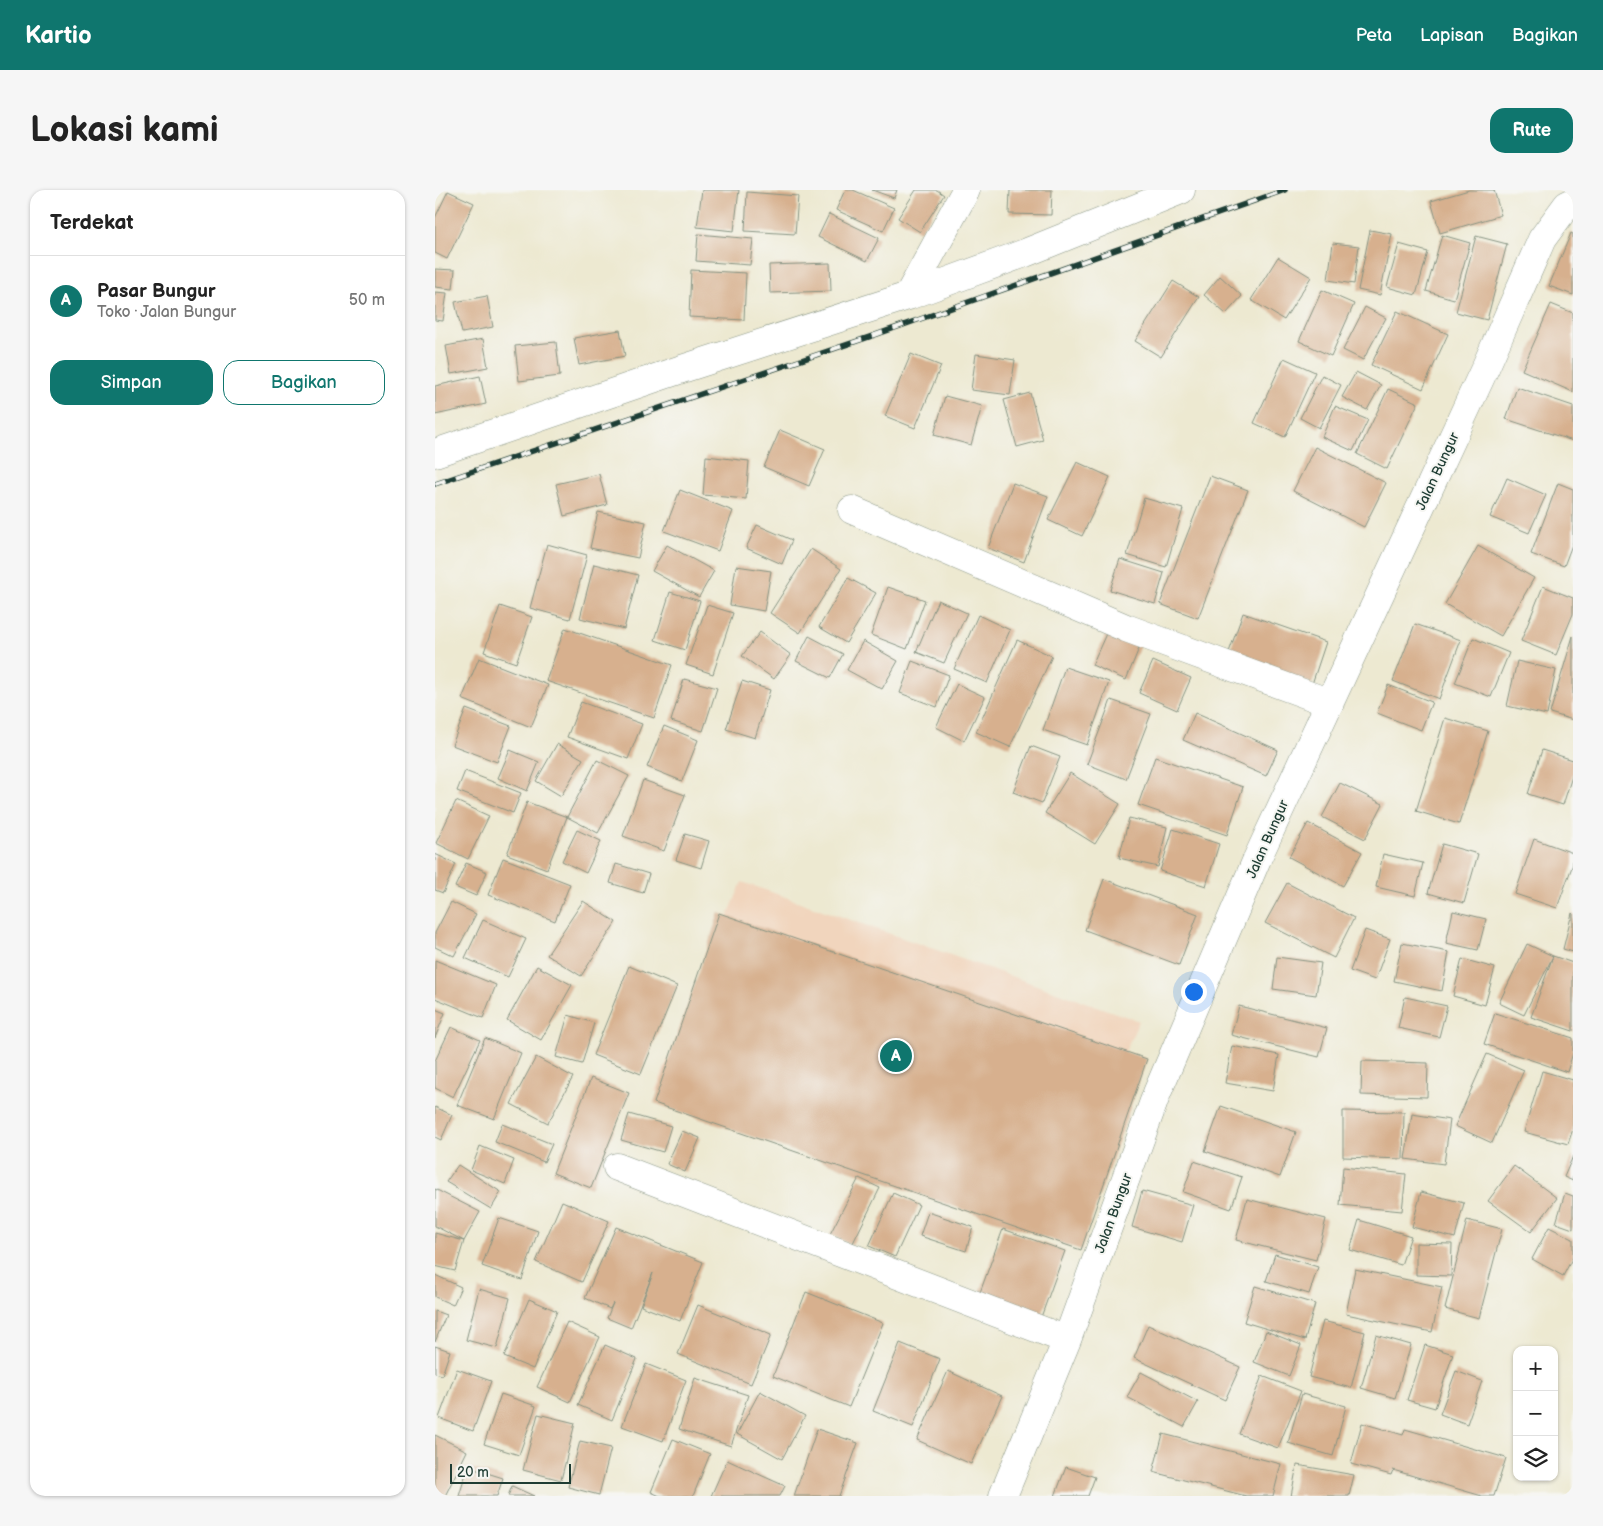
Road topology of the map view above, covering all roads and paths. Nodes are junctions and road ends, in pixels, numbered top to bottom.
1 (966, 190) edge
2 (1181, 190) edge
3 (1573, 202) edge
4 (907, 296) junction
5 (435, 453) edge
6 (852, 510) dead end
7 (1330, 703) junction
8 (617, 1167) dead end
9 (1067, 1340) junction
10 (1003, 1496) edge

1 - 4 street
2 - 4 street
3 - 7 street, Jalan Bungur
4 - 5 street
6 - 7 street
7 - 9 street, Jalan Bungur
8 - 9 street
9 - 10 street, Jalan Bungur

